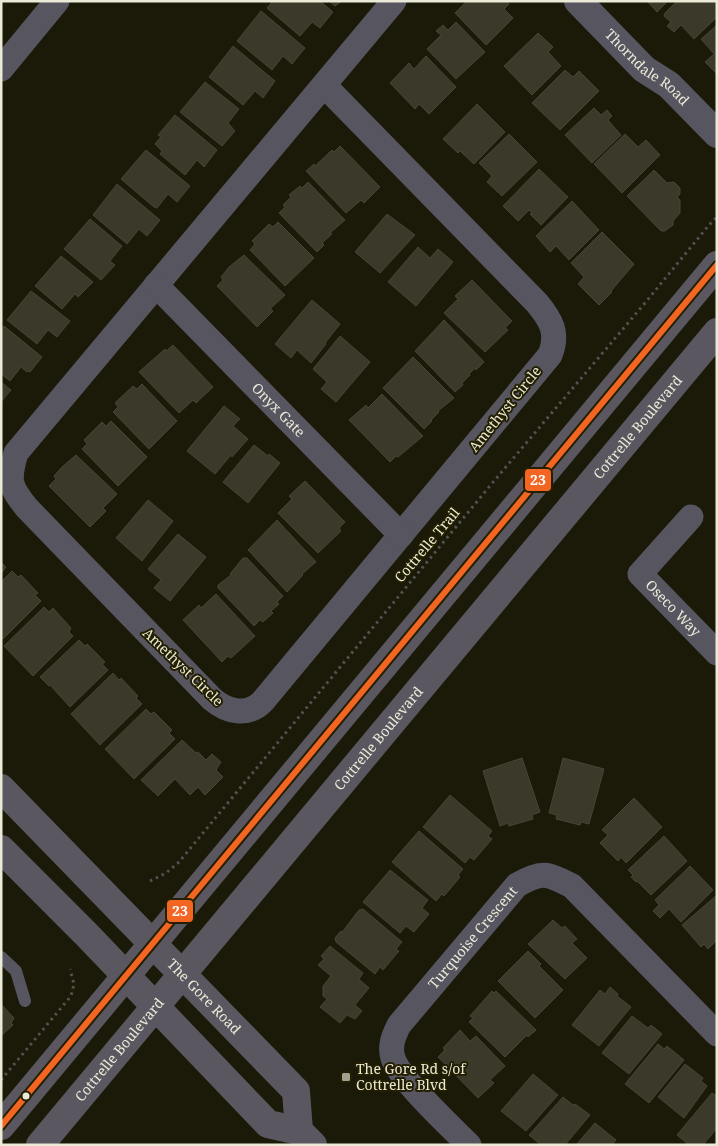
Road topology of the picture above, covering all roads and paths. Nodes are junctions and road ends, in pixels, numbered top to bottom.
1 (58, 1) edge
2 (394, 1) edge
3 (578, 1) edge
4 (1, 69) edge
5 (324, 85) junction
6 (717, 134) edge
7 (717, 217) edge
8 (717, 265) edge
9 (156, 286) junction
10 (717, 332) edge
11 (691, 517) dead end
12 (401, 536) junction
13 (717, 653) edge
14 (1, 788) edge
15 (1, 849) edge
16 (150, 881) dead end
17 (153, 944) junction
18 (1, 957) edge
19 (70, 969) dead end
20 (182, 974) junction
21 (126, 976) junction
22 (25, 1001) dead end
23 (155, 1007) junction
24 (713, 1031) edge
25 (1, 1080) edge
26 (1, 1126) edge
27 (306, 1138) edge
28 (40, 1145) edge
29 (469, 1145) edge

1 - 4 street
2 - 5 street, Amethyst Circle
3 - 6 street, Thorndale Road
5 - 9 street, Amethyst Circle
5 - 12 street, Amethyst Circle
7 - 16 path, Cottrelle Trail
8 - 17 main road
9 - 12 street, Onyx Gate
9 - 12 street, Amethyst Circle
10 - 20 main road, Cottrelle Boulevard
11 - 13 street, Oseco Way
14 - 17 main road, The Gore Road
15 - 21 main road, The Gore Road
17 - 20 main road, The Gore Road
17 - 21 main road
18 - 22 lane
19 - 25 path
20 - 23 main road, Cottrelle Boulevard
20 - 27 main road, The Gore Road
21 - 23 main road, The Gore Road
21 - 26 main road
23 - 27 main road, The Gore Road
23 - 28 main road, Cottrelle Boulevard
24 - 29 street, Turquoise Crescent

